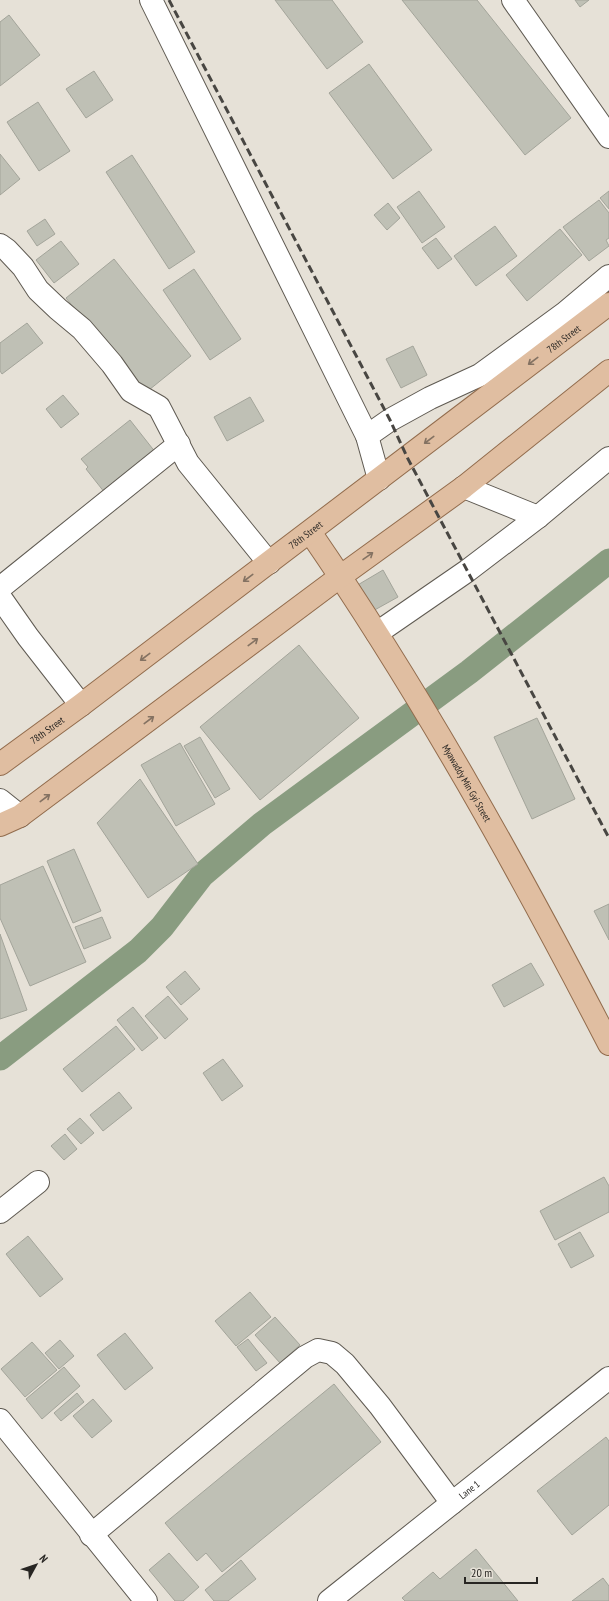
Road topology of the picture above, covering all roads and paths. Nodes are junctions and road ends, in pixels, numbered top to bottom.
1 (151, 0) edge
2 (513, 0) edge
3 (609, 136) edge
4 (0, 245) edge
5 (609, 276) edge
6 (609, 304) edge
7 (609, 370) edge
8 (367, 436) junction
9 (179, 444) junction
10 (609, 458) edge
11 (378, 479) junction
12 (464, 487) junction
13 (538, 516) junction
14 (310, 532) junction
15 (269, 563) junction
16 (341, 576) junction
17 (0, 588) edge
18 (0, 597) edge
19 (377, 633) junction
20 (80, 705) junction
21 (0, 764) edge
22 (0, 800) edge
23 (20, 816) junction
24 (0, 825) edge
25 (609, 1044) edge
26 (38, 1182) dead end
27 (0, 1212) edge
28 (609, 1378) edge
29 (0, 1420) edge
30 (452, 1503) junction
31 (91, 1535) junction
32 (146, 1601) edge
33 (329, 1601) edge

1 - 8 street
2 - 3 street
4 - 9 street
5 - 8 street
6 -> 11 main road, 78th Street
7 - 12 main road
8 - 11 street
9 - 15 street
9 - 17 street
10 - 13 street
11 - 14 main road, 78th Street
12 - 13 street
16 -> 12 main road
13 - 19 street
14 - 15 main road, 78th Street
14 - 16 main road, Myawaddy Min Gyi Street
15 -> 20 main road, 78th Street
16 - 19 main road, Myawaddy Min Gyi Street
23 -> 16 main road
18 - 20 street
19 - 25 main road, Myawaddy Min Gyi Street
20 - 21 main road, 78th Street
22 - 23 street
23 - 24 main road
26 - 27 street
28 - 30 street, Lane 1
29 - 31 street
30 - 31 street
30 - 33 street, Lane 1
31 - 32 street

